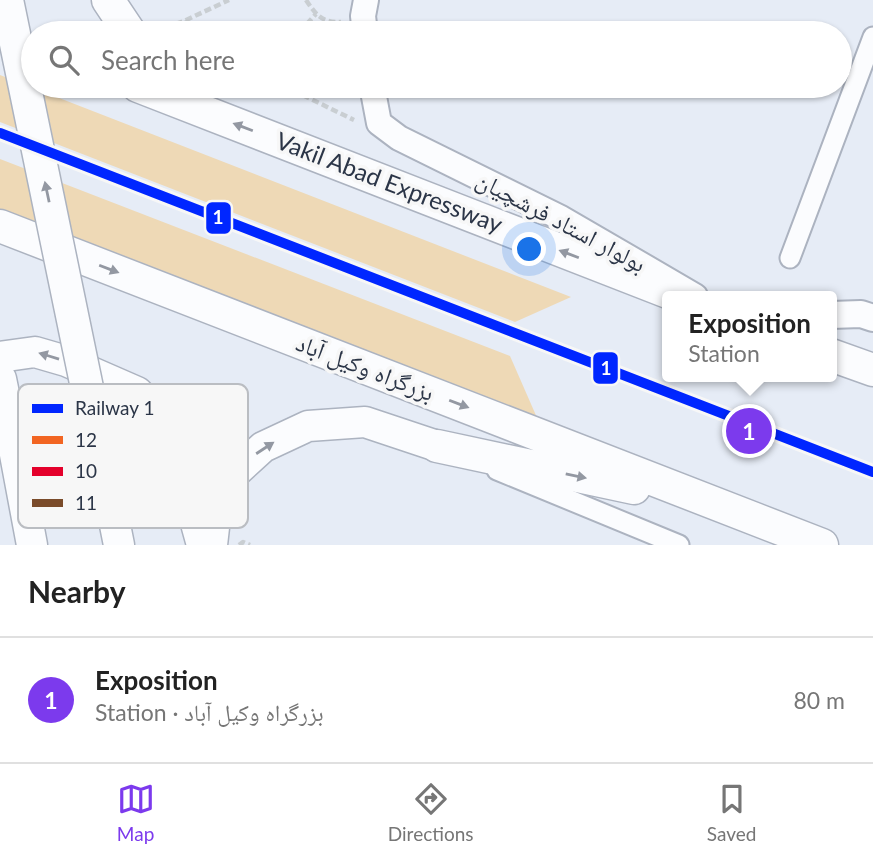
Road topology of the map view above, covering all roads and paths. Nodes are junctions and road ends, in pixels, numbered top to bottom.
1 (7, 0) edge
2 (108, 0) edge
3 (229, 0) edge
4 (306, 0) edge
5 (316, 14) junction
6 (365, 16) edge
7 (122, 21) edge
8 (184, 21) edge
9 (310, 21) edge
10 (326, 21) edge
11 (346, 21) edge
12 (0, 32) edge
13 (873, 37) edge
14 (21, 40) edge
15 (21, 68) edge
16 (852, 93) edge
17 (27, 98) edge
18 (170, 98) edge
19 (195, 98) edge
20 (308, 98) edge
21 (374, 98) edge
22 (850, 98) edge
23 (212, 114) junction
24 (379, 123) junction
25 (0, 226) edge
26 (790, 258) dead end
27 (665, 291) edge
28 (686, 291) edge
29 (837, 315) edge
30 (873, 318) edge
31 (0, 357) edge
32 (837, 357) edge
33 (873, 370) edge
34 (0, 379) edge
35 (86, 384) edge
36 (119, 384) edge
37 (11, 433) joint
38 (437, 446) junction
39 (248, 461) edge
40 (18, 470) edge
41 (731, 509) junction
42 (197, 528) edge
43 (202, 545) edge
44 (239, 545) edge
45 (250, 545) edge
46 (679, 545) edge
47 (822, 545) edge

15 -> 1 highway, bridge
2 - 7 highway
3 - 8 path
4 - 5 path
5 - 9 path
5 - 10 path
6 - 11 path
12 - 14 highway
13 - 16 street
35 -> 17 highway, bridge
18 - 23 highway, Vakil Abad Expressway
19 - 23 highway
20 - 24 path
21 - 24 street
22 - 26 street
27 -> 23 highway, Vakil Abad Expressway
24 - 28 street, بولوار استاد فرشچیان
25 -> 41 highway, بزرگراه وکیل آباد
29 - 30 main road
36 -> 31 main road
32 - 33 highway
34 - 37 highway
37 - 40 main road
39 -> 38 main road
38 -> 41 highway
38 - 46 street
41 - 47 highway
43 -> 42 main road
44 - 45 path

